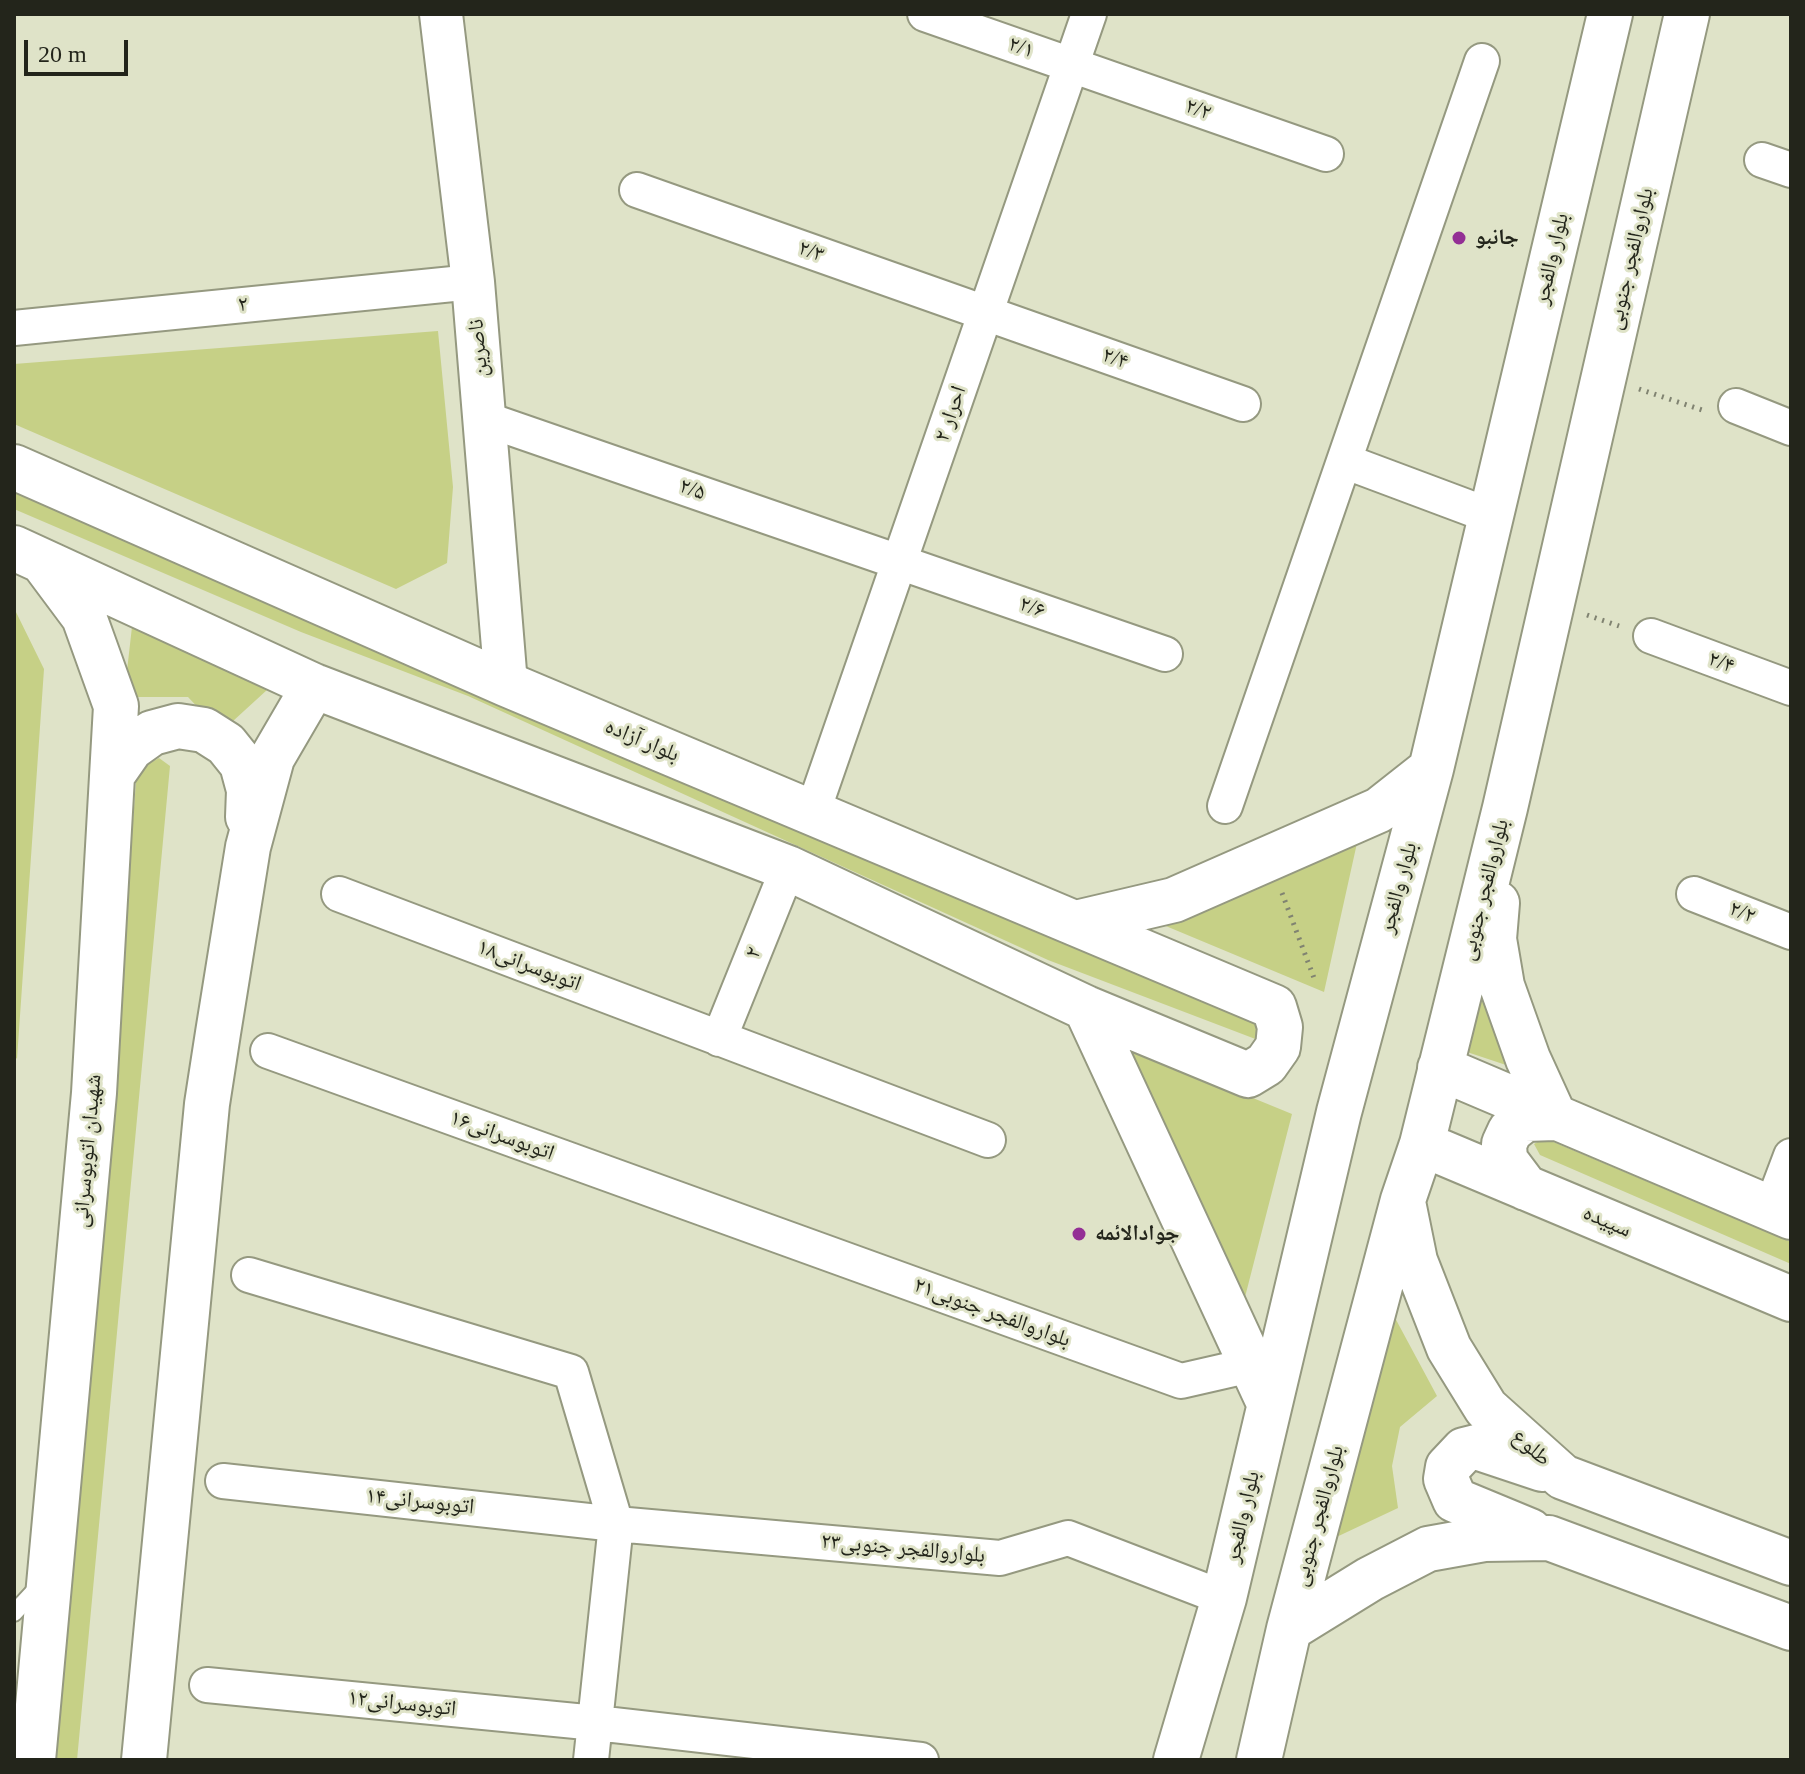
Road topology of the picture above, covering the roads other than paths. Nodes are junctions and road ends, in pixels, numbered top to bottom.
1 (441, 14) edge
2 (925, 14) edge
3 (1089, 14) edge
4 (1610, 14) edge
5 (1687, 14) edge
6 (1482, 61) dead end
7 (1071, 65) junction
8 (1326, 154) dead end
9 (637, 190) dead end
10 (473, 282) junction
11 (986, 313) junction
12 (14, 328) edge
13 (1243, 404) dead end
14 (1736, 406) road end
15 (485, 419) junction
16 (1791, 428) edge
17 (1344, 461) junction
18 (14, 467) edge
19 (1491, 516) junction
20 (28, 554) edge
21 (900, 562) junction
22 (1651, 636) road end
23 (1165, 654) dead end
24 (506, 684) junction
25 (314, 686) junction
26 (1791, 688) edge
27 (1431, 769) junction
28 (115, 771) junction
29 (1225, 806) dead end
30 (1505, 808) junction
31 (812, 814) junction
32 (248, 847) junction
33 (788, 868) junction
34 (339, 894) dead end
35 (1694, 894) dead end
36 (1076, 923) junction
37 (1791, 932) edge
38 (1086, 1008) junction
39 (719, 1039) junction
40 (268, 1051) dead end
41 (1440, 1068) junction
42 (1555, 1118) junction
43 (988, 1140) dead end
44 (1422, 1144) junction
45 (1791, 1156) edge
46 (1526, 1188) junction
47 (1403, 1200) junction
48 (1781, 1213) edge
49 (736, 1220) joint
50 (249, 1275) dead end
51 (1791, 1299) edge
52 (1260, 1384) junction
53 (1563, 1477) junction
54 (223, 1481) dead end
55 (616, 1524) junction
56 (1549, 1538) junction
57 (1791, 1563) edge
58 (49, 1575) junction
59 (1224, 1598) junction
60 (14, 1613) edge
61 (1791, 1628) edge
62 (1289, 1629) junction
63 (207, 1685) dead end
64 (596, 1723) junction
65 (33, 1760) edge
66 (144, 1760) edge
67 (591, 1760) edge
68 (921, 1760) edge
69 (1176, 1760) edge
70 (1259, 1760) edge

1 - 10 street, ناصرین
2 - 7 street, ۲/۱
3 - 7 street, ۲ احرار
4 - 19 main road, بلوار والفجر
5 - 30 main road, بلواروالفجر جنوبی
6 - 17 street
7 - 8 street, ۲/۲
7 - 11 street, ۲ احرار
9 - 11 street, ۲/۳
10 - 12 street, ۲
10 - 15 street, ناصرین
11 - 13 street, ۲/۴
11 - 21 street, ۲ احرار
14 - 16 street
15 - 21 street, ۲/۵
15 - 24 street, ناصرین
17 - 19 street
17 - 29 street
18 - 24 main road, بلوار آزاده
19 - 27 main road, بلوار والفجر
20 - 25 main road
20 - 28 main road, شهیدان اتوبوسرانی
21 - 23 street, ۲/۶
21 - 31 street, ۲ احرار
22 - 26 street, ۲/۴
24 - 31 main road, بلوار آزاده
25 - 32 main road
25 - 33 main road
27 - 36 main road
27 - 52 main road, بلوار والفجر
28 - 32 main road
28 - 58 main road, شهیدان اتوبوسرانی
30 - 41 main road, بلواروالفجر جنوبی
30 - 42 main road
31 - 36 main road, بلوار آزاده
32 - 66 main road
33 - 38 main road
33 - 39 street, ۲
34 - 39 street, اتوبوسرانی۱۸
35 - 37 street, ۲/۲
36 - 38 main road, بلوار آزاده
38 - 52 main road
39 - 43 street, اتوبوسرانی۱۸
40 - 49 street, اتوبوسرانی۱۶
41 - 42 main road
41 - 44 main road, بلواروالفجر جنوبی
42 - 46 main road
42 - 48 main road
44 - 46 main road, سپیده
44 - 47 main road, بلواروالفجر جنوبی
45 - 48 street
46 - 51 main road, سپیده
47 - 53 main road, طلوع
47 - 62 main road, بلواروالفجر جنوبی
49 - 52 street, بلواروالفجر جنوبی۲۱
50 - 55 street
52 - 59 main road, بلوار والفجر
53 - 56 main road
53 - 57 main road, طلوع
54 - 55 street, اتوبوسرانی۱۴
55 - 59 street, بلواروالفجر جنوبی۲۳
55 - 64 street
56 - 61 main road
56 - 62 main road
58 - 60 lane
58 - 65 main road, شهیدان اتوبوسرانی
59 - 69 main road, بلوار والفجر
62 - 70 main road, بلواروالفجر جنوبی
63 - 64 street, اتوبوسرانی۱۲
64 - 67 street
64 - 68 street, اتوبوسرانی۱۲

